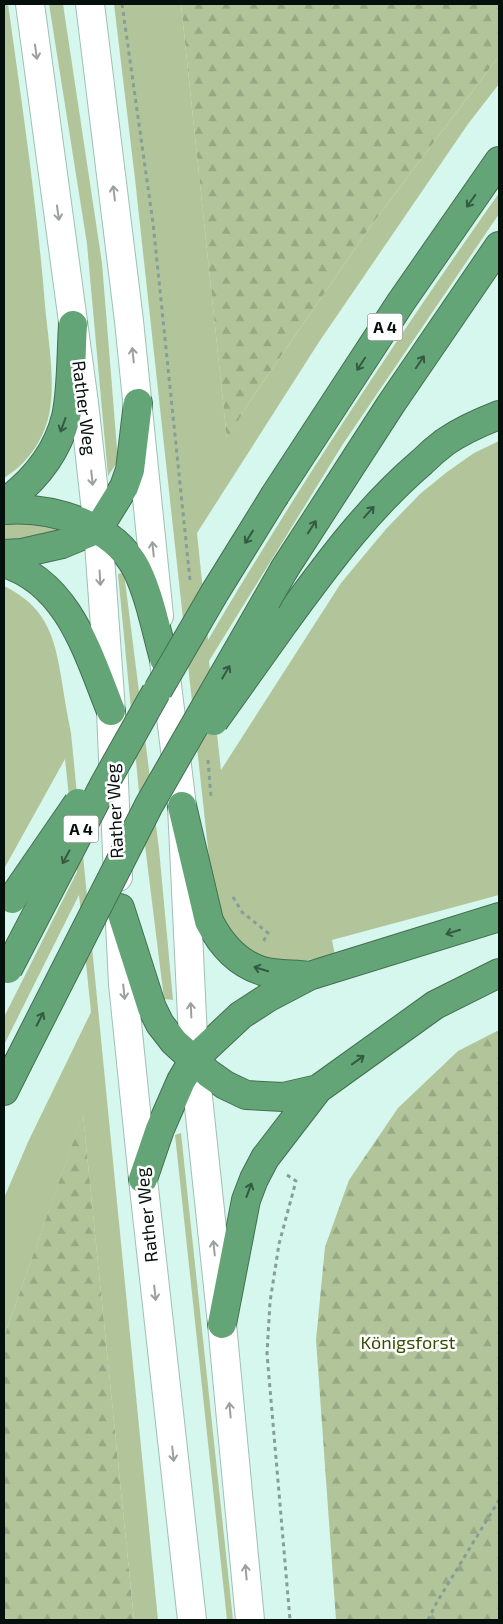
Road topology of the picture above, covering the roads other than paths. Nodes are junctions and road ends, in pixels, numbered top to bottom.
1 (30, 4) edge
2 (90, 4) edge
3 (499, 161) edge
4 (499, 246) edge
5 (72, 325) junction
6 (138, 403) junction
7 (499, 415) edge
8 (4, 503) edge
9 (4, 510) edge
10 (98, 529) junction
11 (4, 554) edge
12 (4, 563) edge
13 (164, 659) junction
14 (157, 691) junction
15 (110, 711) junction
16 (149, 805) junction
17 (182, 806) junction
18 (8, 904) edge
19 (120, 908) junction
20 (499, 917) edge
21 (499, 972) edge
22 (6, 973) edge
23 (309, 976) junction
24 (194, 1059) junction
25 (318, 1089) junction
26 (4, 1091) edge
27 (142, 1179) junction
28 (222, 1324) junction
29 (192, 1620) edge
30 (250, 1620) edge

1 -> 5 main road, Rather Weg
6 -> 2 main road
3 -> 14 highway, A 4, bridge
16 -> 4 highway, bridge
5 -> 8 highway
5 -> 10 main road, Rather Weg
6 - 10 highway
13 -> 6 main road
16 -> 7 highway, bridge
9 - 10 highway
10 - 11 highway
10 - 13 highway
10 -> 15 main road, Rather Weg
12 - 15 highway
13 - 17 main road
14 - 18 highway, bridge
14 -> 22 highway, A 4, bridge
15 - 19 main road, Rather Weg
26 -> 16 highway, bridge
23 -> 17 highway
24 -> 17 main road
19 - 24 highway
19 -> 27 main road, Rather Weg
20 -> 23 highway
25 -> 21 highway
23 - 24 highway
24 - 25 highway
24 - 27 highway
28 -> 24 main road
28 -> 25 highway
27 -> 29 main road, Rather Weg
30 -> 28 main road

